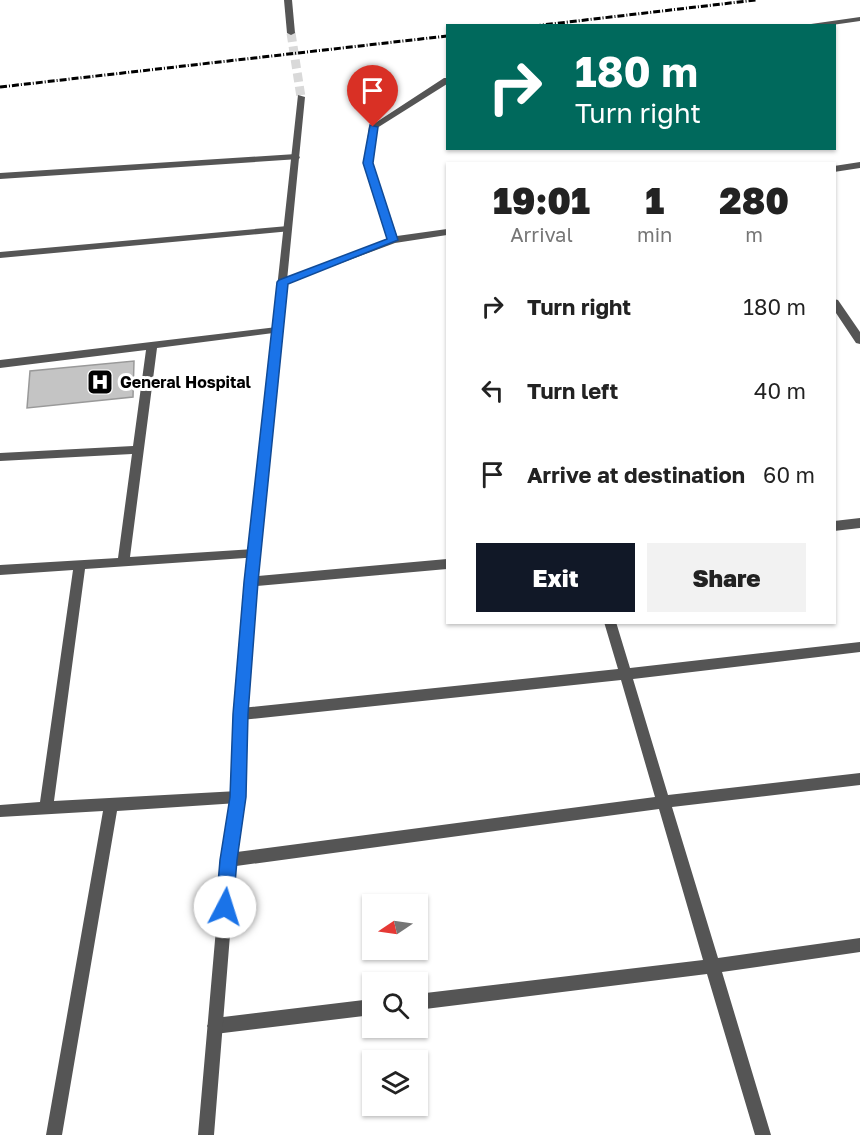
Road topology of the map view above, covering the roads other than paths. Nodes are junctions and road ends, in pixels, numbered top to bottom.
1 (288, 0) edge
2 (860, 19) edge
3 (818, 24) edge
4 (291, 33) tunnel mouth
5 (446, 81) edge
6 (301, 97) tunnel mouth
7 (296, 157) junction
8 (860, 165) edge
9 (836, 169) edge
10 (0, 176) edge
11 (288, 230) junction
12 (446, 232) edge
13 (393, 240) junction
14 (0, 255) edge
15 (282, 282) junction
16 (836, 305) edge
17 (278, 330) junction
18 (860, 340) edge
19 (152, 345) junction
20 (0, 363) edge
21 (138, 450) junction
22 (0, 457) edge
23 (860, 523) edge
24 (836, 526) edge
25 (254, 554) junction
26 (123, 562) junction
27 (446, 564) edge
28 (80, 565) junction
29 (0, 570) edge
30 (251, 582) junction
31 (611, 624) edge
32 (860, 647) edge
33 (626, 674) junction
34 (240, 714) junction
35 (860, 779) edge
36 (238, 797) junction
37 (663, 802) junction
38 (111, 804) junction
39 (46, 808) junction
40 (0, 811) edge
41 (229, 860) junction
42 (860, 945) edge
43 (713, 966) junction
44 (428, 1001) edge
45 (362, 1008) edge
46 (215, 1026) junction
47 (54, 1135) edge
48 (206, 1135) edge
49 (764, 1135) edge

1 - 4 street
2 - 3 street
5 - 13 street
6 - 7 street
7 - 10 street
7 - 11 street
8 - 9 street
11 - 14 street
11 - 15 street
12 - 13 street
13 - 15 street
15 - 17 street
16 - 18 street
17 - 19 street
17 - 25 street
19 - 20 street
19 - 21 street
21 - 22 street
21 - 26 street
23 - 24 street
25 - 26 street
25 - 30 street
26 - 28 street
27 - 30 street
28 - 29 street
28 - 39 street
30 - 34 street
31 - 33 street
32 - 33 street
33 - 34 street
33 - 37 street
34 - 36 street
35 - 37 street
36 - 38 street
36 - 41 street
37 - 41 street
37 - 43 street
38 - 39 street
38 - 47 street
39 - 40 street
41 - 46 street
42 - 43 street
43 - 44 street
43 - 49 street
45 - 46 street
46 - 48 street

